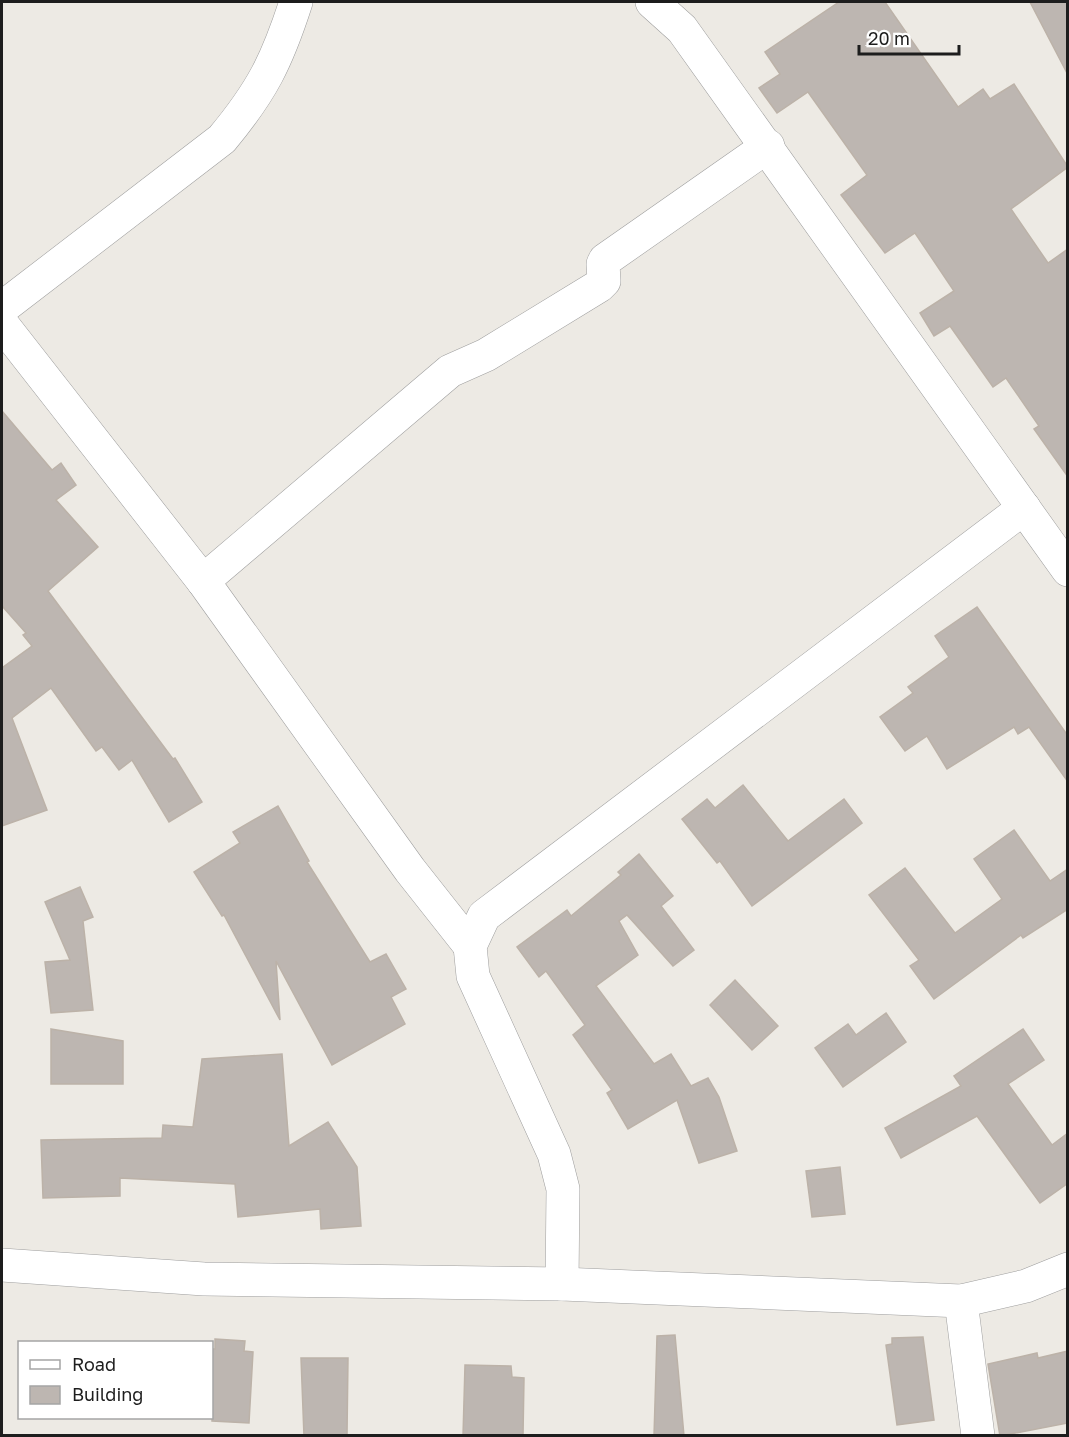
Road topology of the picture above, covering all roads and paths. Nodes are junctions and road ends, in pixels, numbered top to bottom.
1 (296, 2) edge
2 (652, 2) edge
3 (768, 146) junction
4 (2, 308) edge
5 (2, 324) edge
6 (1024, 508) junction
7 (1068, 570) edge
8 (203, 581) junction
9 (470, 946) junction
10 (2, 1265) edge
11 (1068, 1269) edge
12 (562, 1284) junction
13 (961, 1301) junction
14 (978, 1436) edge

1 - 4 street
2 - 3 street
3 - 6 street
3 - 8 street
5 - 8 street
6 - 7 street
6 - 9 street
8 - 9 street
9 - 12 street
10 - 12 street
11 - 13 street
12 - 13 street
13 - 14 street

